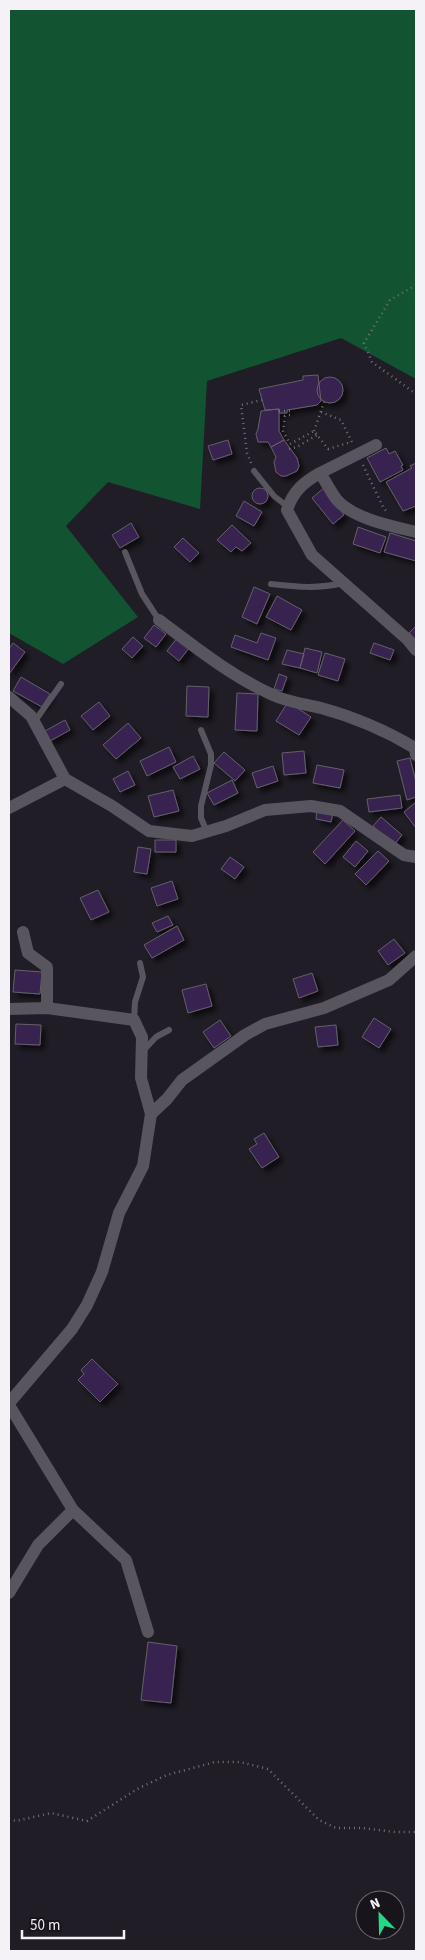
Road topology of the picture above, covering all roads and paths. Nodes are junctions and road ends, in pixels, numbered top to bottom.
1 (416, 285) edge
2 (416, 394) edge
3 (262, 400) dead end
4 (324, 402) dead end
5 (279, 412) dead end
6 (321, 412) junction
7 (314, 431) junction
8 (317, 435) junction
9 (351, 442) junction
10 (376, 445) dead end
11 (289, 449) dead end
12 (358, 454) junction
13 (254, 471) joint
14 (320, 473) junction
15 (288, 507) junction
16 (388, 512) dead end
17 (416, 532) edge
18 (125, 552) dead end
19 (344, 583) junction
20 (271, 584) dead end
21 (159, 620) joint
22 (416, 650) edge
23 (61, 684) dead end
24 (9, 697) edge
25 (34, 721) junction
26 (201, 730) dead end
27 (416, 748) edge
28 (65, 779) junction
29 (9, 808) edge
30 (207, 832) junction
31 (416, 857) edge
32 (23, 932) dead end
33 (416, 956) edge
34 (140, 963) dead end
35 (47, 1008) junction
36 (9, 1009) edge
37 (134, 1020) junction
38 (169, 1030) dead end
39 (142, 1051) junction
40 (151, 1114) junction
41 (9, 1404) edge
42 (73, 1510) junction
43 (9, 1593) edge
44 (148, 1632) dead end
45 (9, 1819) edge
46 (416, 1832) edge

1 - 2 path
3 - 13 path
4 - 6 path
5 - 7 path
6 - 7 path
6 - 9 path
7 - 8 path
8 - 9 path
8 - 11 path
9 - 12 path
10 - 12 street
12 - 14 street
12 - 16 path
13 - 15 lane
14 - 15 street
14 - 17 street
15 - 19 street
18 - 21 lane
19 - 20 lane
19 - 22 street
21 - 27 street
23 - 25 lane
24 - 25 street
25 - 28 street
26 - 30 lane
28 - 29 street
28 - 30 street
30 - 31 street
32 - 35 street
33 - 40 street
34 - 37 lane
35 - 36 street
35 - 37 street
37 - 39 street
38 - 39 lane
39 - 40 street
40 - 41 street
41 - 42 street
42 - 43 street
42 - 44 street
45 - 46 path

